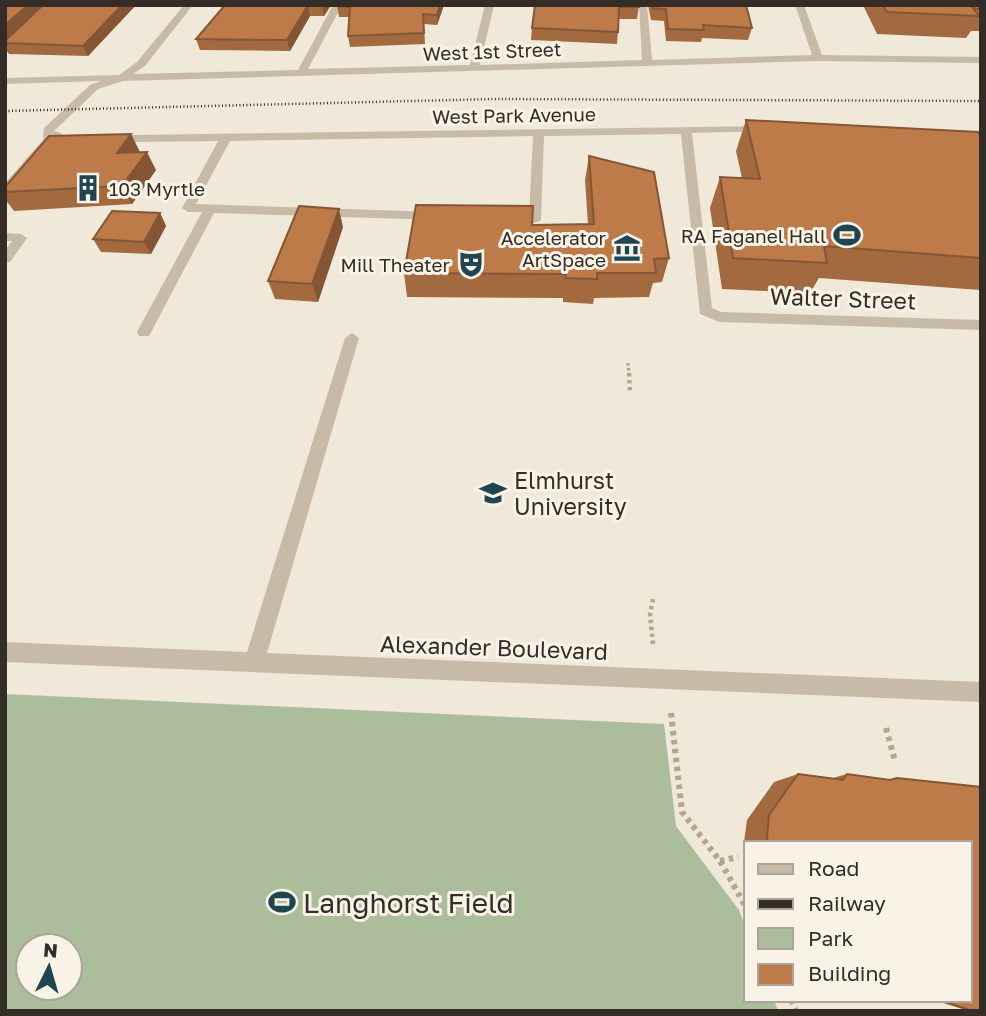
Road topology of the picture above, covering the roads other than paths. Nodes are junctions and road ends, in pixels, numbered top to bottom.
1 (189, 5) edge
2 (338, 5) edge
3 (490, 5) edge
4 (643, 5) edge
5 (799, 5) edge
6 (818, 58) junction
7 (981, 60) edge
8 (647, 64) junction
9 (474, 69) junction
10 (301, 74) junction
11 (119, 79) junction
12 (5, 81) edge
13 (686, 130) junction
14 (782, 130) edge
15 (539, 132) junction
16 (225, 139) junction
17 (49, 140) junction
18 (5, 191) edge
19 (210, 209) junction
20 (456, 217) edge
21 (495, 219) edge
22 (5, 237) edge
23 (5, 259) edge
24 (981, 325) edge
25 (144, 331) dead end
26 (352, 338) dead end
27 (5, 652) edge
28 (254, 662) junction
29 (981, 692) edge

1 - 11 street
2 - 10 street
3 - 9 street
4 - 8 street
5 - 6 street
6 - 7 street, West 1st Street
6 - 8 street, West 1st Street
8 - 9 street, West 1st Street
9 - 10 street, West 1st Street
10 - 11 street, West 1st Street
11 - 12 street, West 1st Street
11 - 17 street
13 - 14 street, West Park Avenue
13 - 15 street, West Park Avenue
13 - 24 street, Walter Street
15 - 16 street, West Park Avenue
15 - 21 street
16 - 17 street, West Park Avenue
16 - 19 street
17 - 18 street
19 - 20 street
19 - 25 street
22 - 23 street
26 - 28 street
27 - 28 street, Alexander Boulevard
28 - 29 street, Alexander Boulevard

